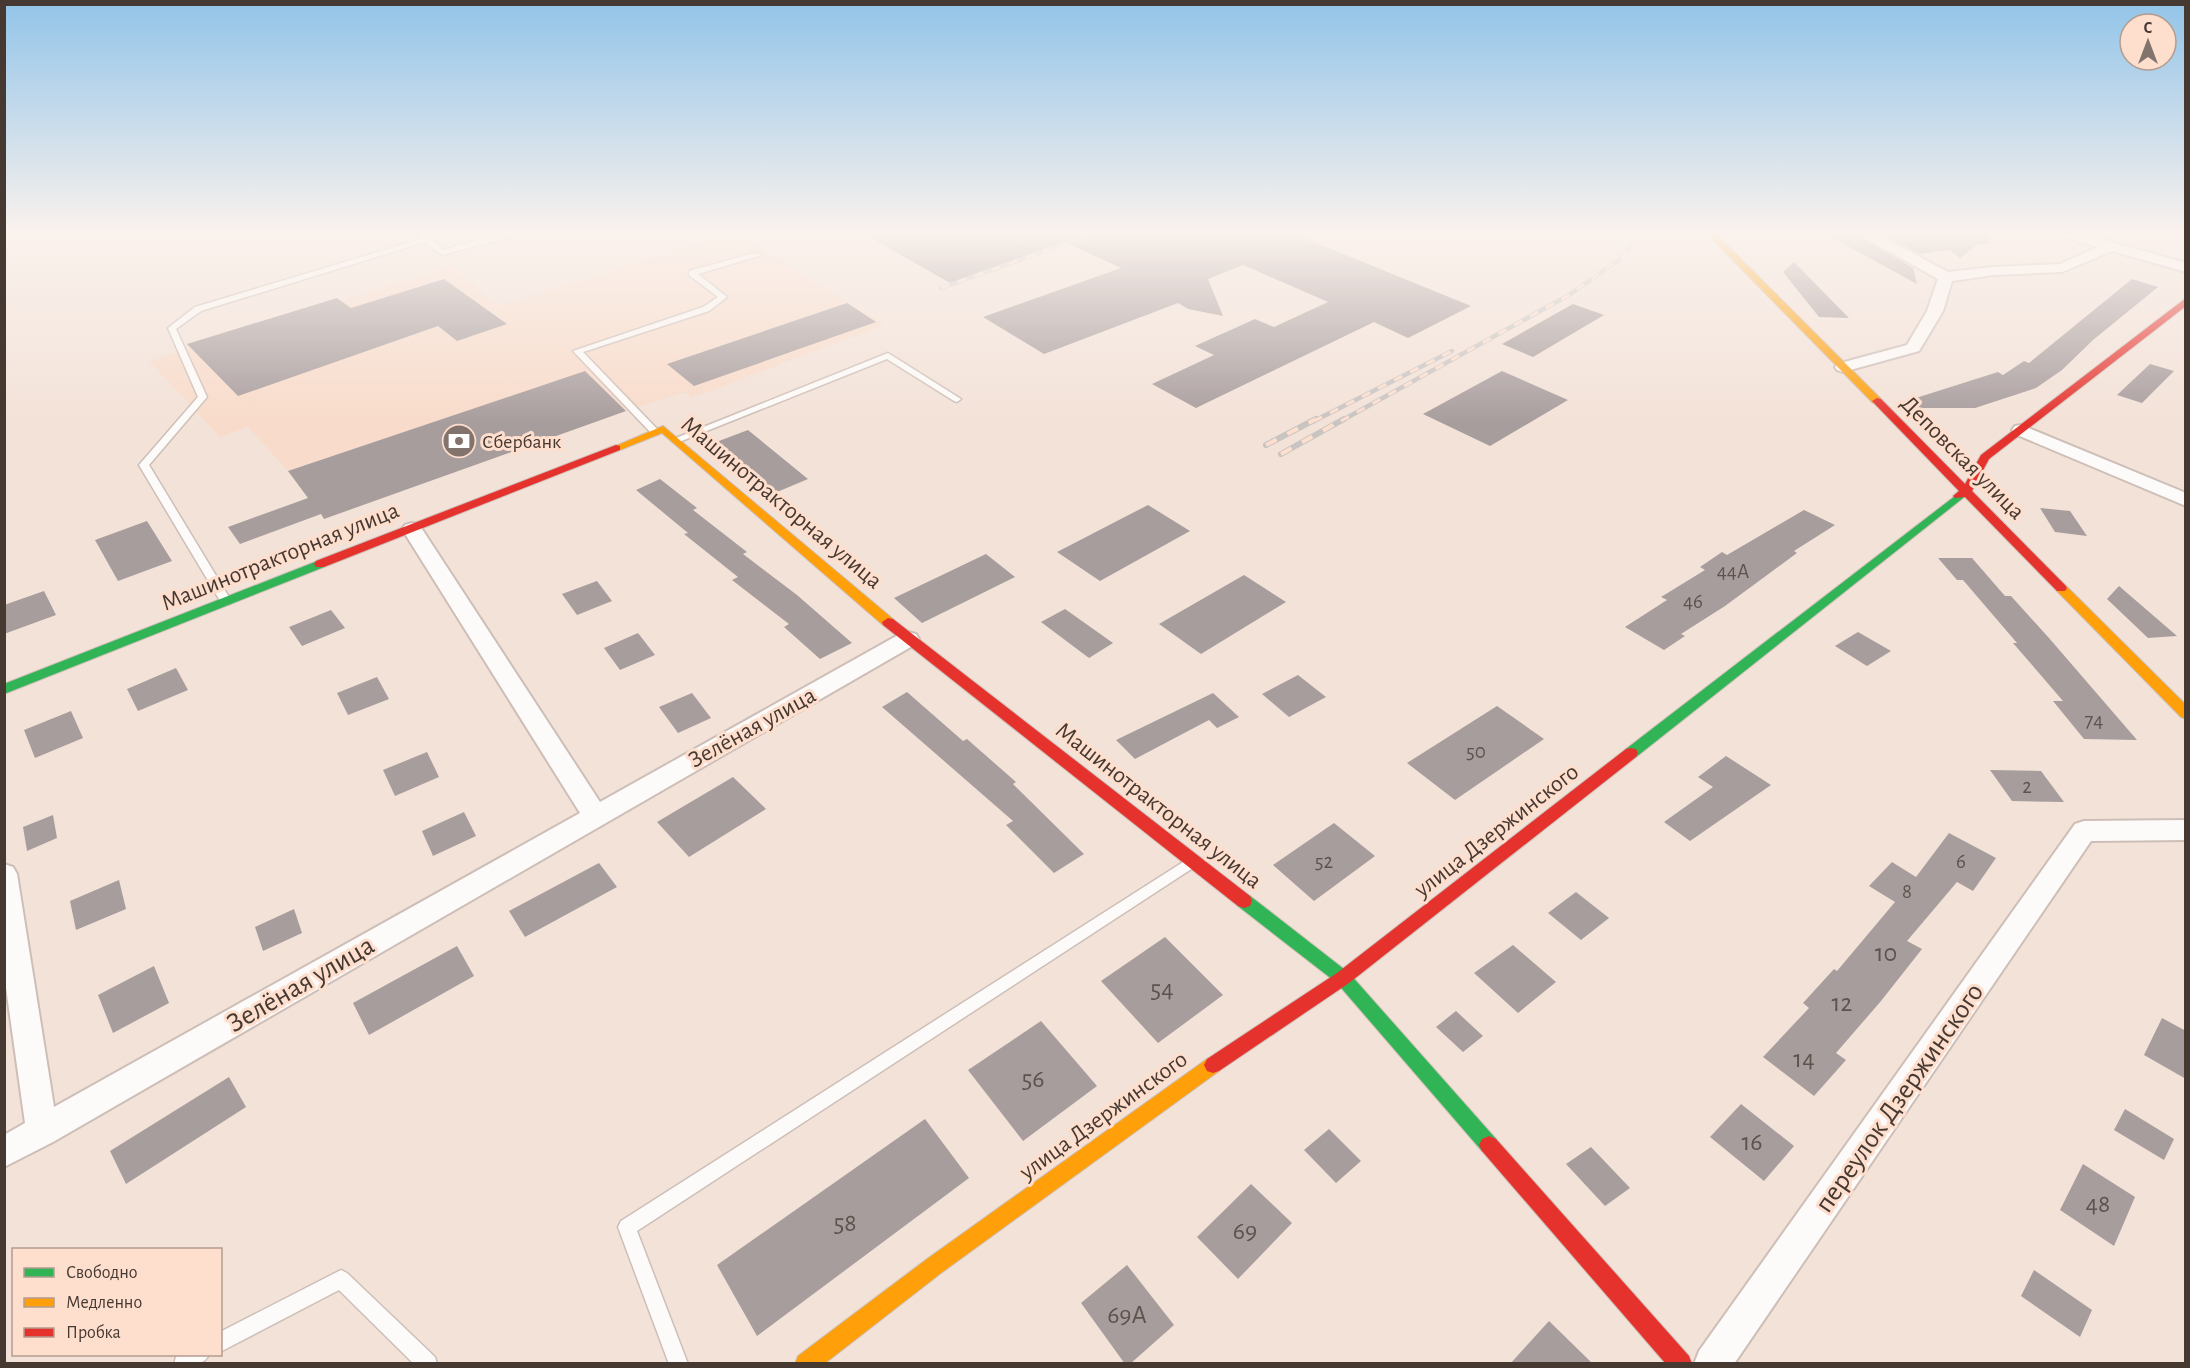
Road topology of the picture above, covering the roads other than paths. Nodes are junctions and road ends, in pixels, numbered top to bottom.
1 (244, 295) edge
2 (720, 295) edge
3 (1771, 295) edge
4 (1940, 295) edge
5 (2186, 301) edge
6 (1843, 367) junction
7 (957, 399) dead end
8 (2020, 430) junction
9 (655, 432) junction
10 (676, 440) junction
11 (1965, 491) junction
12 (2186, 500) edge
13 (412, 529) junction
14 (226, 602) junction
15 (908, 639) junction
16 (4, 689) edge
17 (2186, 714) edge
18 (595, 815) junction
19 (2186, 830) edge
20 (1193, 861) junction
21 (4, 873) edge
22 (1343, 978) junction
23 (42, 1131) junction
24 (4, 1152) edge
25 (222, 1343) edge
26 (197, 1356) edge
27 (183, 1364) edge
28 (428, 1364) edge
29 (679, 1364) edge
30 (806, 1364) edge
31 (1682, 1364) edge
32 (1712, 1364) edge

1 - 14 lane
2 - 9 lane
3 - 6 street, Деповская улица
4 - 6 street
5 - 8 street, улица Дзержинского
6 - 11 street, Деповская улица
7 - 10 lane
8 - 11 street, улица Дзержинского
8 - 12 street
9 - 10 street, Машинотракторная улица
9 - 13 street, Машинотракторная улица
10 - 15 street, Машинотракторная улица
11 - 17 street, Деповская улица
11 - 22 street, улица Дзержинского
13 - 14 street, Машинотракторная улица
13 - 18 street
14 - 16 street, Машинотракторная улица
15 - 18 street, Зелёная улица
15 - 20 street, Машинотракторная улица
18 - 23 street, Зелёная улица
19 - 32 street, переулок Дзержинского
20 - 22 street, Машинотракторная улица
20 - 29 lane
21 - 23 street
22 - 30 street, улица Дзержинского
22 - 31 street, Машинотракторная улица
23 - 24 street, Зелёная улица
25 - 28 lane
26 - 27 lane

